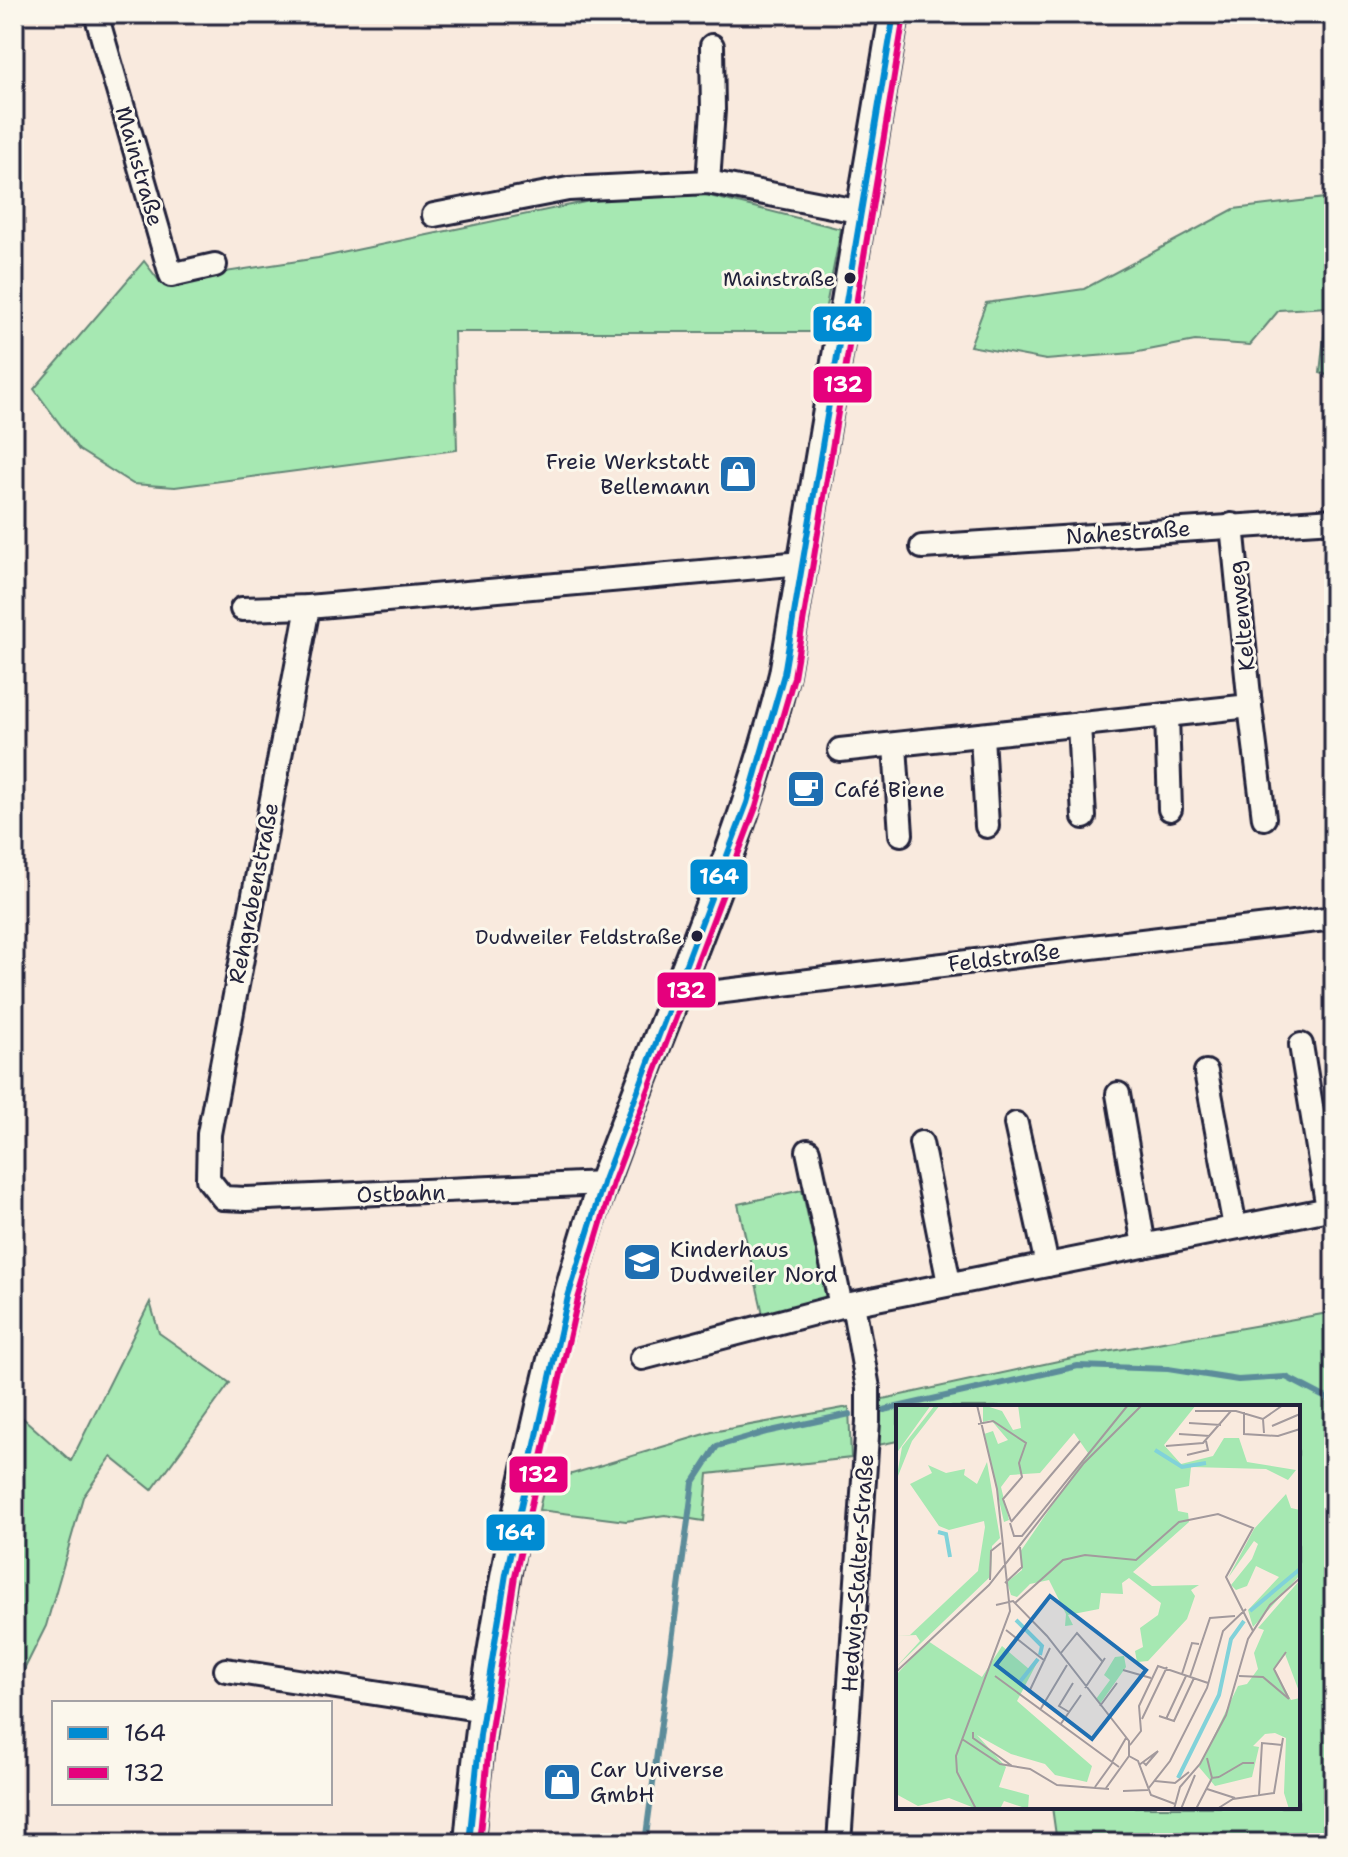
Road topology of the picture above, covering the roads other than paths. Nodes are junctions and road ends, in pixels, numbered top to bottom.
1 (96, 14) edge
2 (894, 14) edge
3 (712, 46) dead end
4 (708, 182) junction
5 (862, 212) junction
6 (434, 215) dead end
7 (215, 265) dead end
8 (1334, 520) edge
9 (1232, 525) junction
10 (922, 547) dead end
11 (802, 563) junction
12 (308, 607) junction
13 (242, 609) dead end
14 (1250, 706) junction
15 (1167, 715) junction
16 (1079, 724) junction
17 (982, 735) junction
18 (895, 746) junction
19 (840, 750) dead end
20 (1170, 809) dead end
21 (1084, 817) dead end
22 (1264, 818) dead end
23 (987, 826) dead end
24 (901, 834) dead end
25 (1334, 918) edge
26 (675, 997) junction
27 (1301, 1045) dead end
28 (1206, 1072) dead end
29 (1118, 1094) dead end
30 (1016, 1124) dead end
31 (921, 1143) dead end
32 (808, 1151) dead end
33 (208, 1179) joint
34 (603, 1183) junction
35 (1331, 1209) edge
36 (1235, 1227) junction
37 (1144, 1246) junction
38 (1047, 1265) junction
39 (949, 1283) junction
40 (847, 1305) junction
41 (642, 1358) dead end
42 (226, 1670) dead end
43 (484, 1710) junction
44 (469, 1843) edge
45 (839, 1843) edge

1 - 7 street, Mainstraße
2 - 5 street
3 - 4 street
4 - 5 street
4 - 6 street
5 - 11 street
8 - 9 street, Nahestraße
9 - 10 street, Nahestraße
9 - 14 street, Keltenweg
11 - 12 street
11 - 26 street
12 - 13 street
12 - 33 street, Rehgrabenstraße
14 - 15 street
14 - 22 street, Keltenweg
15 - 16 street
15 - 20 street
16 - 17 street
16 - 21 street
17 - 18 street
17 - 23 street
18 - 19 street
18 - 24 street
25 - 26 street, Feldstraße
26 - 34 street
27 - 35 street
28 - 36 street
29 - 37 street
30 - 38 street
31 - 39 street
32 - 40 street, Hedwig-Stalter-Straße
33 - 34 street, Ostbahn
34 - 43 street
35 - 36 street
36 - 37 street
37 - 38 street
38 - 39 street
39 - 40 street
40 - 41 street
40 - 45 street, Hedwig-Stalter-Straße
42 - 43 street
43 - 44 street

